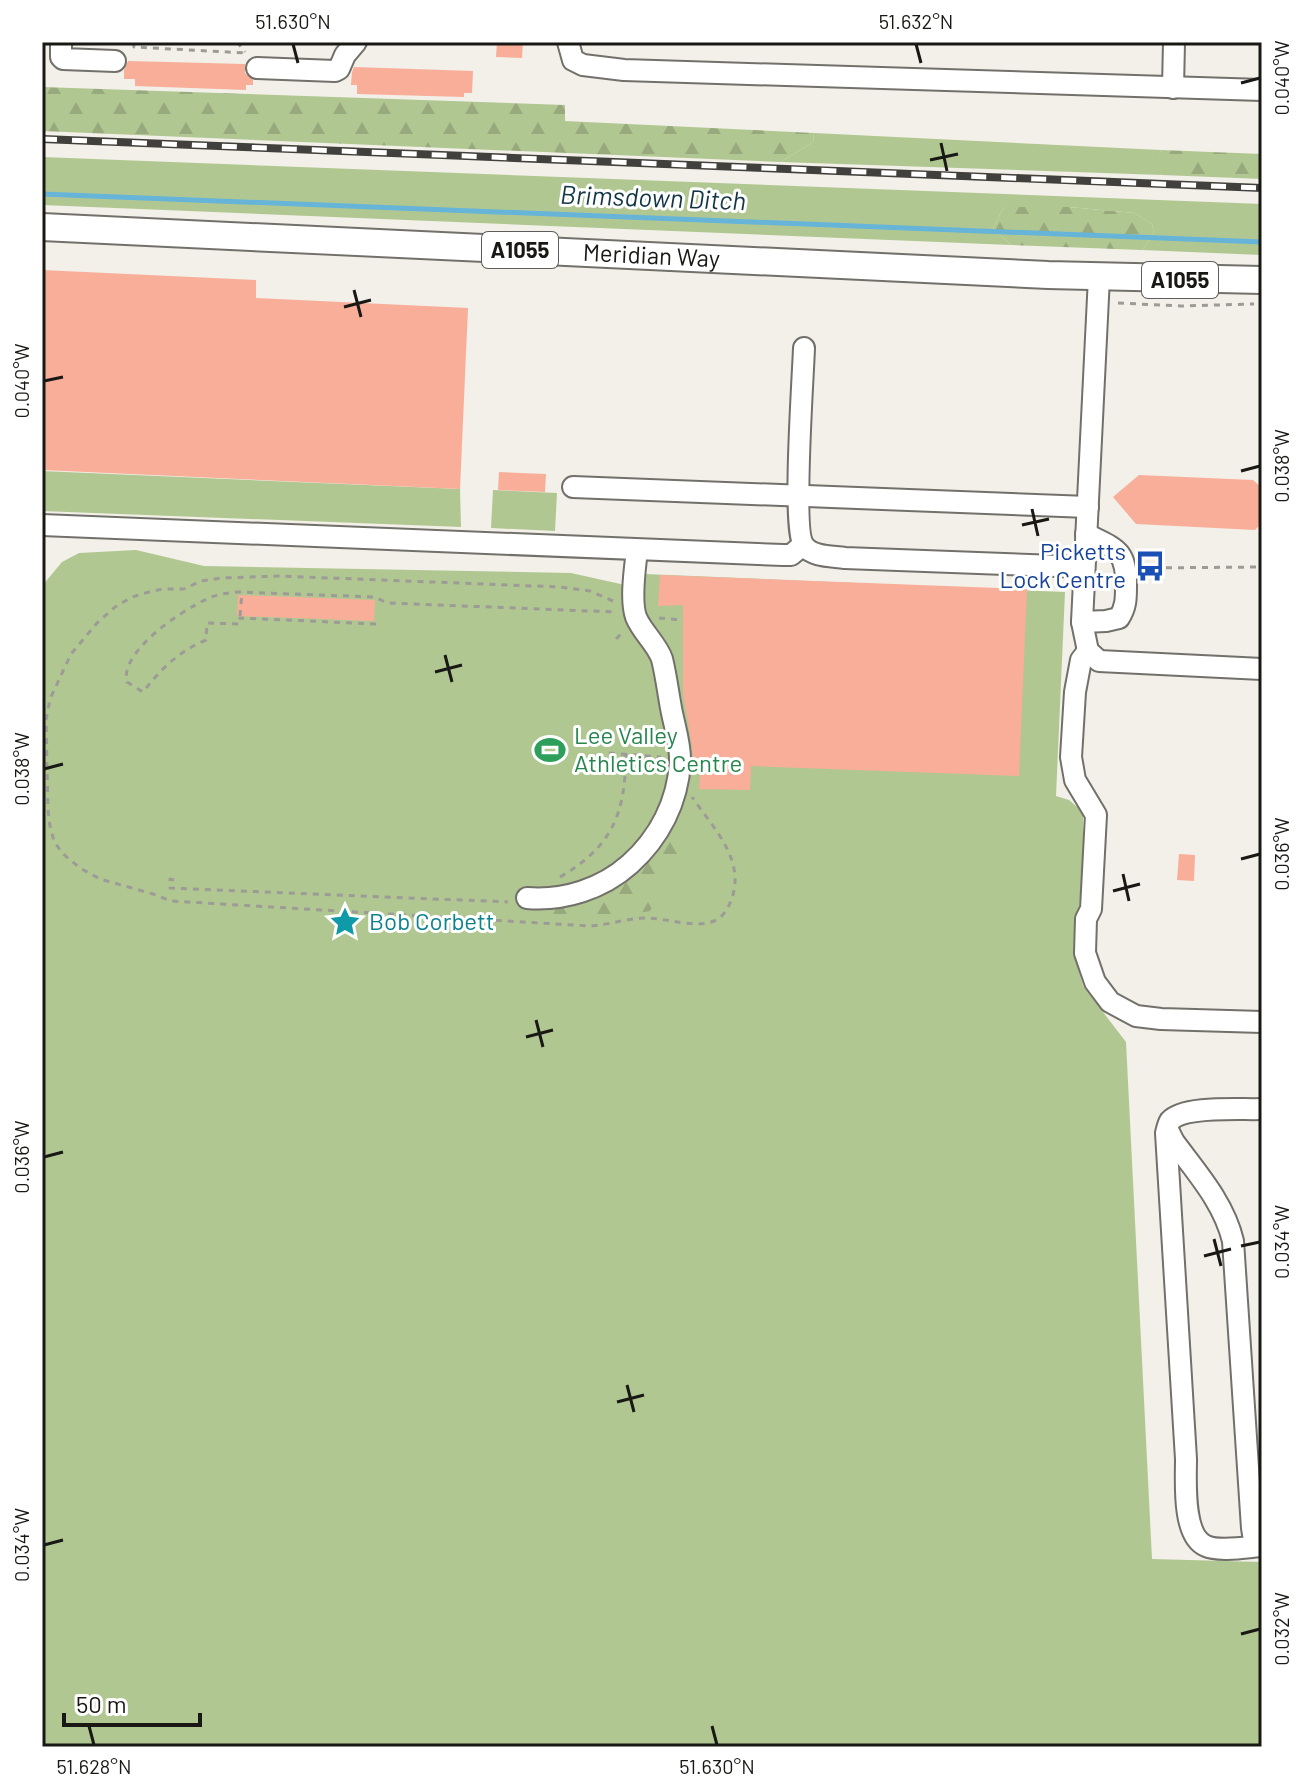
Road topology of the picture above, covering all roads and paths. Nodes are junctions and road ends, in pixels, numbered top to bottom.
1 (61, 42) edge
2 (133, 42) edge
3 (568, 42) edge
4 (1174, 42) edge
5 (351, 48) edge
6 (252, 60) joint
7 (115, 61) dead end
8 (1173, 88) junction
9 (1262, 90) edge
10 (42, 227) edge
11 (1099, 277) junction
12 (1262, 280) edge
13 (1262, 303) edge
14 (1131, 304) dead end
15 (804, 348) dead end
16 (573, 487) dead end
17 (798, 496) junction
18 (1088, 507) junction
19 (42, 525) edge
20 (1086, 534) junction
21 (803, 545) junction
22 (637, 550) junction
23 (1084, 567) junction
24 (1262, 567) edge
25 (1126, 569) junction
26 (242, 592) junction
27 (621, 605) dead end
28 (621, 612) dead end
29 (240, 618) junction
30 (1082, 622) junction
31 (376, 624) dead end
32 (622, 633) dead end
33 (616, 639) dead end
34 (1088, 651) junction
35 (1262, 669) edge
36 (609, 753) dead end
37 (626, 754) junction
38 (670, 757) dead end
39 (690, 795) dead end
40 (556, 879) dead end
41 (174, 880) dead end
42 (527, 898) joint
43 (1262, 1022) edge
44 (1261, 1111) edge
45 (1167, 1127) junction
46 (1259, 1546) edge

1 - 7 lane
2 - 6 path
3 - 8 lane
4 - 8 lane
5 - 6 lane
8 - 9 lane
10 - 11 main road, Meridian Way / A1055
11 - 12 main road, Meridian Way / A1055
11 - 18 lane
13 - 14 path
15 - 17 lane
16 - 17 lane
17 - 18 lane
17 - 21 lane
18 - 20 lane
19 - 22 lane
20 - 23 lane
20 - 25 lane
21 - 22 lane
21 - 23 lane
22 - 42 lane
23 - 30 lane
24 - 25 path
25 - 30 lane
26 - 28 path
26 - 29 path
26 - 29 path
27 - 39 path
29 - 31 path
30 - 34 lane
32 - 33 path
34 - 35 lane
34 - 43 lane
36 - 37 path
37 - 38 path
37 - 40 path
41 - 42 path
44 - 45 lane
45 - 46 lane
45 - 46 lane

